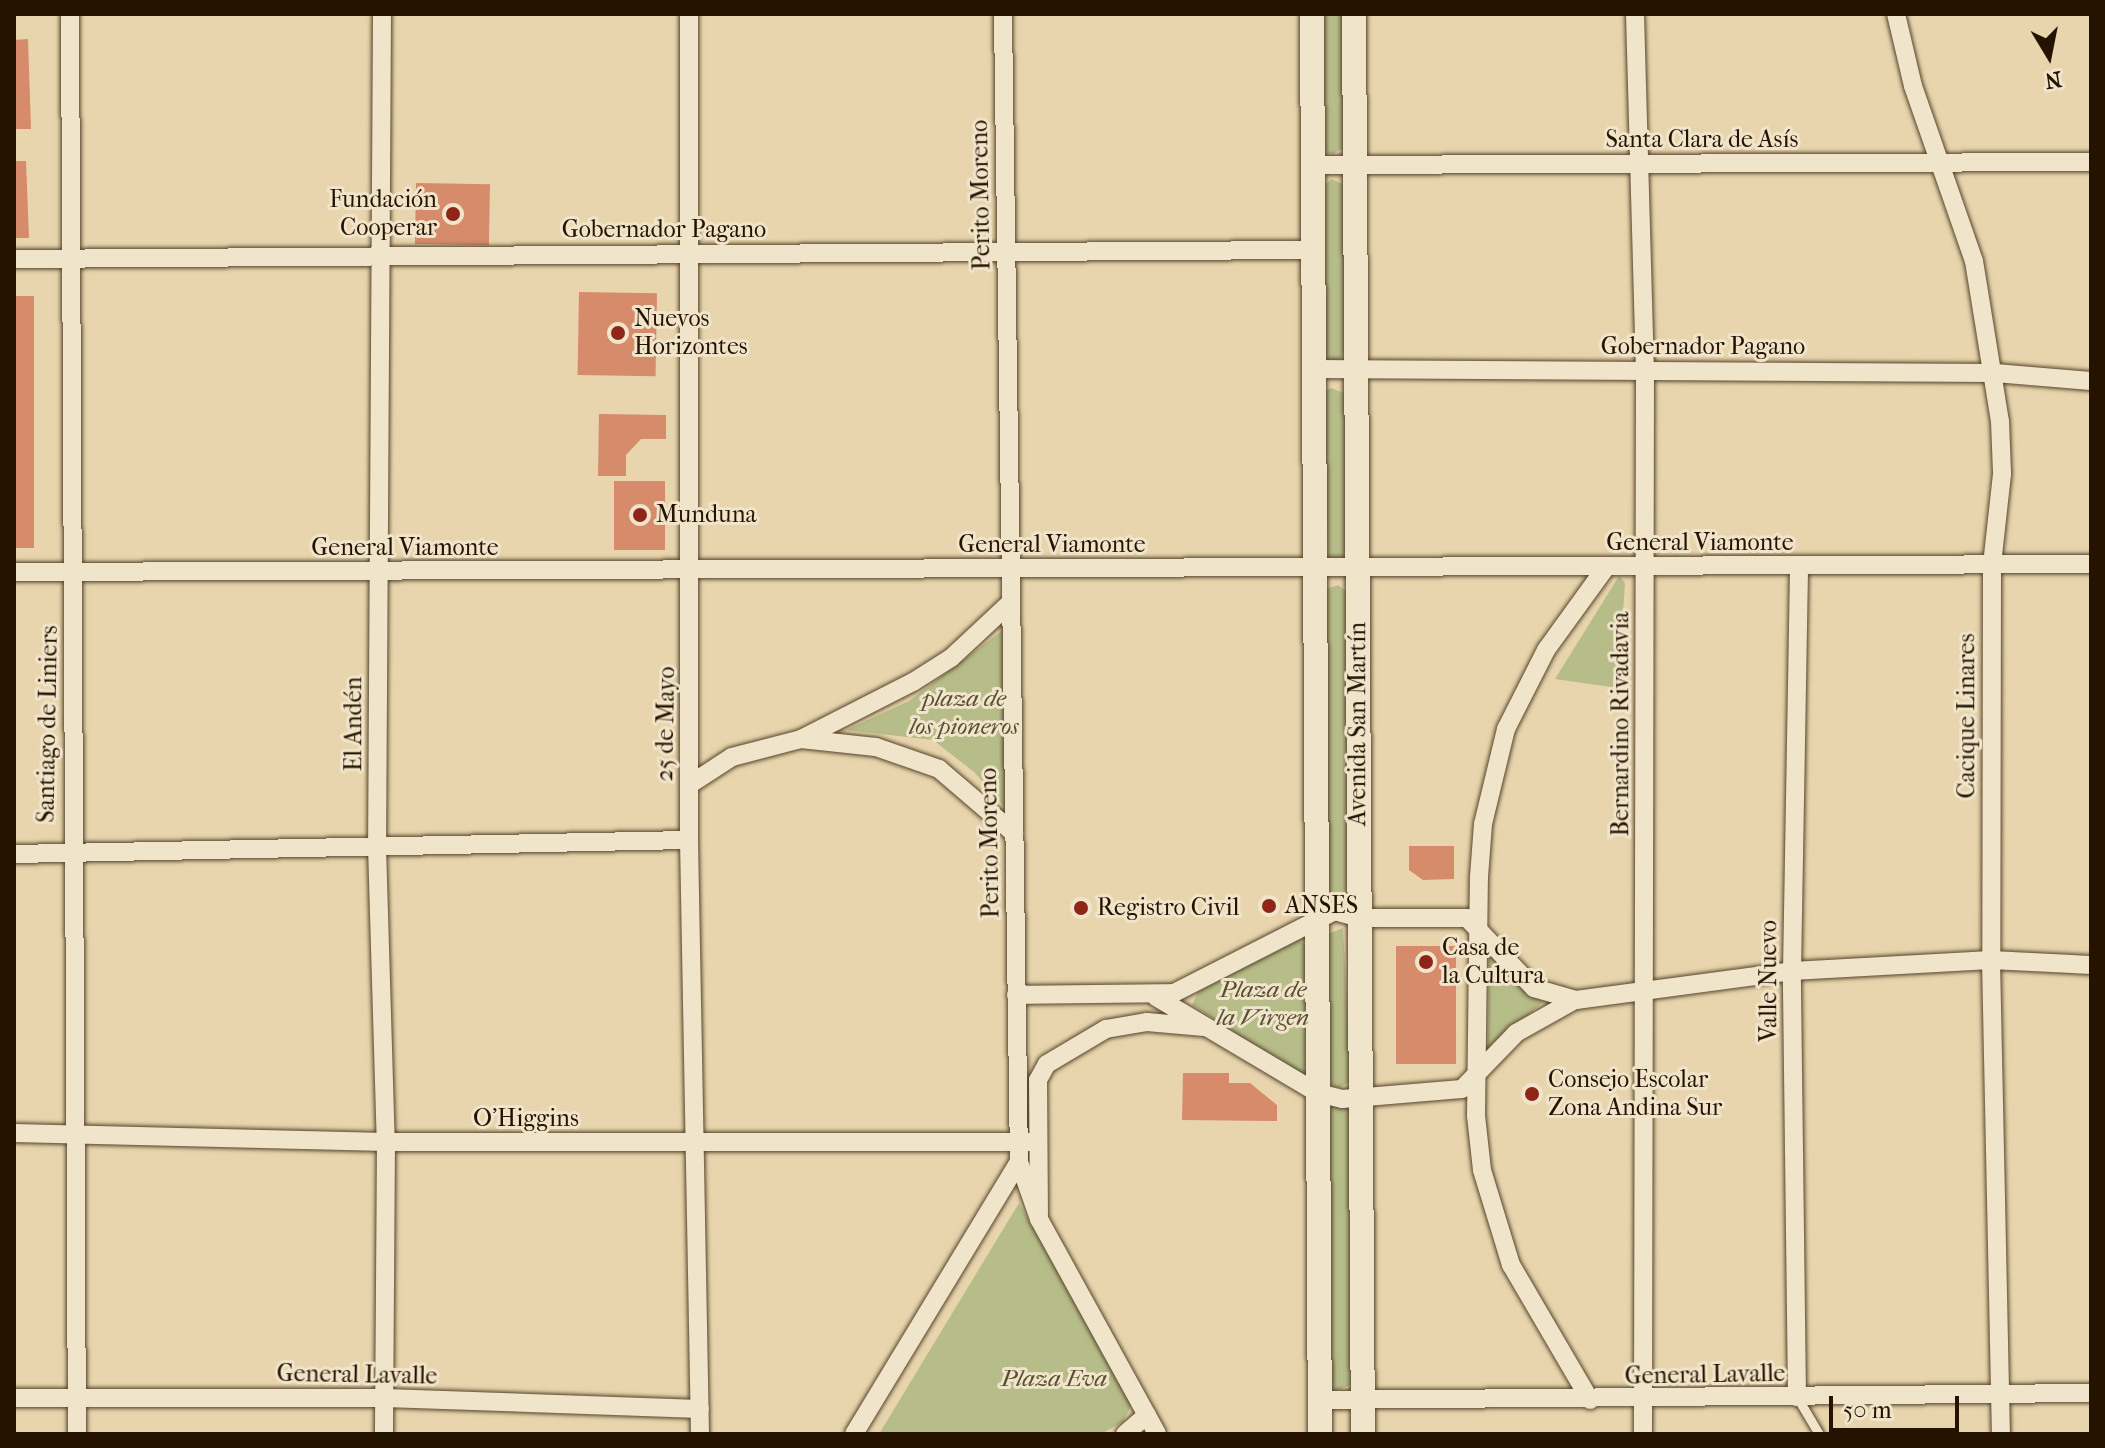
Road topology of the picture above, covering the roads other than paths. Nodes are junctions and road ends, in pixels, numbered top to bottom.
1 (70, 14) edge
2 (382, 14) edge
3 (689, 14) edge
4 (1003, 14) edge
5 (1312, 14) edge
6 (1354, 14) edge
7 (1635, 14) edge
8 (1896, 14) edge
9 (2091, 162) edge
10 (1638, 164) junction
11 (1313, 165) junction
12 (1355, 165) junction
13 (1942, 165) junction
14 (1314, 250) junction
15 (1006, 252) junction
16 (691, 254) junction
17 (383, 256) junction
18 (73, 258) junction
19 (14, 259) edge
20 (1314, 369) junction
21 (1356, 370) junction
22 (1645, 371) junction
23 (1995, 373) junction
24 (2091, 381) edge
25 (2091, 564) edge
26 (1992, 565) junction
27 (1799, 566) junction
28 (1010, 567) junction
29 (1606, 567) junction
30 (1645, 567) junction
31 (1357, 569) junction
32 (1315, 570) junction
33 (14, 572) edge
34 (75, 572) junction
35 (379, 572) junction
36 (692, 574) junction
37 (1009, 604) junction
38 (801, 739) junction
39 (689, 785) junction
40 (1014, 833) junction
41 (689, 840) junction
42 (377, 846) junction
43 (70, 853) junction
44 (14, 854) edge
45 (1317, 917) junction
46 (1359, 918) junction
47 (1479, 925) junction
48 (1991, 960) junction
49 (2091, 965) edge
50 (1792, 971) junction
51 (1016, 995) junction
52 (1644, 996) junction
53 (1156, 997) junction
54 (1576, 1000) junction
55 (1213, 1028) junction
56 (1477, 1078) junction
57 (1318, 1093) junction
58 (1360, 1093) junction
59 (71, 1131) junction
60 (14, 1133) edge
61 (386, 1142) junction
62 (1017, 1142) junction
63 (1038, 1142) junction
64 (695, 1144) junction
65 (1019, 1162) junction
66 (1039, 1219) junction
67 (2091, 1393) edge
68 (2000, 1394) junction
69 (78, 1397) junction
70 (1797, 1397) junction
71 (14, 1398) edge
72 (385, 1398) junction
73 (1363, 1399) junction
74 (1643, 1399) junction
75 (1320, 1400) junction
76 (1590, 1400) junction
77 (700, 1409) junction
78 (1147, 1415) junction
79 (77, 1434) edge
80 (384, 1434) edge
81 (700, 1434) edge
82 (854, 1434) edge
83 (1125, 1434) edge
84 (1157, 1434) edge
85 (1320, 1434) edge
86 (1363, 1434) edge
87 (1643, 1434) edge
88 (1819, 1434) edge
89 (2001, 1434) edge

1 - 18 street, Santiago de Liniers
2 - 17 street, El Andén
3 - 16 street, 25 de Mayo
4 - 15 street, Perito Moreno
5 - 11 main road, Avenida San Martín
6 - 12 main road, Avenida San Martín
7 - 10 street, Bernardino Rivadavia
8 - 13 street, Cacique Linares
9 - 13 street, Santa Clara de Asís
10 - 12 street, Santa Clara de Asís
10 - 13 street, Santa Clara de Asís
10 - 22 street, Bernardino Rivadavia
11 - 12 street, Santa Clara de Asís
11 - 14 main road, Avenida San Martín
12 - 21 main road, Avenida San Martín
13 - 23 street, Cacique Linares
14 - 15 street, Gobernador Pagano
14 - 20 main road, Avenida San Martín
15 - 16 street, Gobernador Pagano
15 - 28 street, Perito Moreno
16 - 17 street, Gobernador Pagano
16 - 36 street, 25 de Mayo
17 - 18 street, Gobernador Pagano
17 - 35 street, El Andén
18 - 19 street, Gobernador Pagano
18 - 34 street, Santiago de Liniers
20 - 21 street, Gobernador Pagano
20 - 32 main road, Avenida San Martín
21 - 22 street, Gobernador Pagano
21 - 31 main road, Avenida San Martín
22 - 23 street, Gobernador Pagano
22 - 30 street, Bernardino Rivadavia
23 - 24 street, Gobernador Pagano
23 - 26 street, Cacique Linares
25 - 26 street, General Viamonte
26 - 27 street, General Viamonte
26 - 48 street, Cacique Linares
27 - 30 street, General Viamonte
27 - 50 street, Valle Nuevo
28 - 32 street, General Viamonte
28 - 36 street, General Viamonte
28 - 37 street, Perito Moreno
29 - 30 street, General Viamonte
29 - 31 street, General Viamonte
29 - 47 street
30 - 52 street, Bernardino Rivadavia
31 - 32 street, General Viamonte
31 - 46 main road, Avenida San Martín
32 - 45 main road, Avenida San Martín
33 - 34 street, General Viamonte
34 - 35 street, General Viamonte
34 - 43 street, Santiago de Liniers
35 - 36 street, General Viamonte
35 - 42 street, El Andén
36 - 39 street, 25 de Mayo
37 - 38 street
37 - 40 street, Perito Moreno
38 - 39 street
38 - 40 street
39 - 41 street, 25 de Mayo
40 - 51 street, Perito Moreno
41 - 42 street
41 - 64 street, 25 de Mayo
42 - 43 street
42 - 61 street, El Andén
43 - 44 street
43 - 59 street, Santiago de Liniers
45 - 46 street
45 - 53 street
45 - 57 main road, Avenida San Martín
46 - 47 street
46 - 58 main road, Avenida San Martín
47 - 54 street
47 - 56 street
48 - 49 street
48 - 50 street
48 - 68 street, Cacique Linares
50 - 52 street
50 - 70 street, Valle Nuevo
51 - 53 street
51 - 62 street, Perito Moreno
52 - 54 street
52 - 74 street, Bernardino Rivadavia
53 - 55 street
54 - 56 street
55 - 57 street
55 - 63 street
56 - 58 street
56 - 76 street
57 - 58 street
57 - 75 main road, Avenida San Martín
58 - 73 main road, Avenida San Martín
59 - 60 street, O'Higgins
59 - 61 street, O'Higgins
59 - 69 street, Santiago de Liniers
61 - 64 street, O'Higgins
61 - 72 street, El Andén
62 - 63 street, O'Higgins
62 - 64 street, O'Higgins
62 - 65 street, Perito Moreno
63 - 66 street
64 - 77 street, 25 de Mayo
65 - 66 street, Perito Moreno
65 - 82 street
66 - 78 street, Perito Moreno
67 - 68 street, General Lavalle
68 - 70 street, General Lavalle
68 - 89 street, Cacique Linares
69 - 71 street, General Lavalle
69 - 72 street, General Lavalle
69 - 79 street, Santiago de Liniers
70 - 74 street, General Lavalle
70 - 88 lane
72 - 77 street, General Lavalle
72 - 80 street, El Andén
73 - 75 street, General Lavalle
73 - 76 street, General Lavalle
73 - 86 main road, Avenida San Martín
74 - 76 street, General Lavalle
74 - 87 street, Bernardino Rivadavia
75 - 85 main road, Avenida San Martín
77 - 81 street, 25 de Mayo
78 - 83 street
78 - 84 street, Perito Moreno

